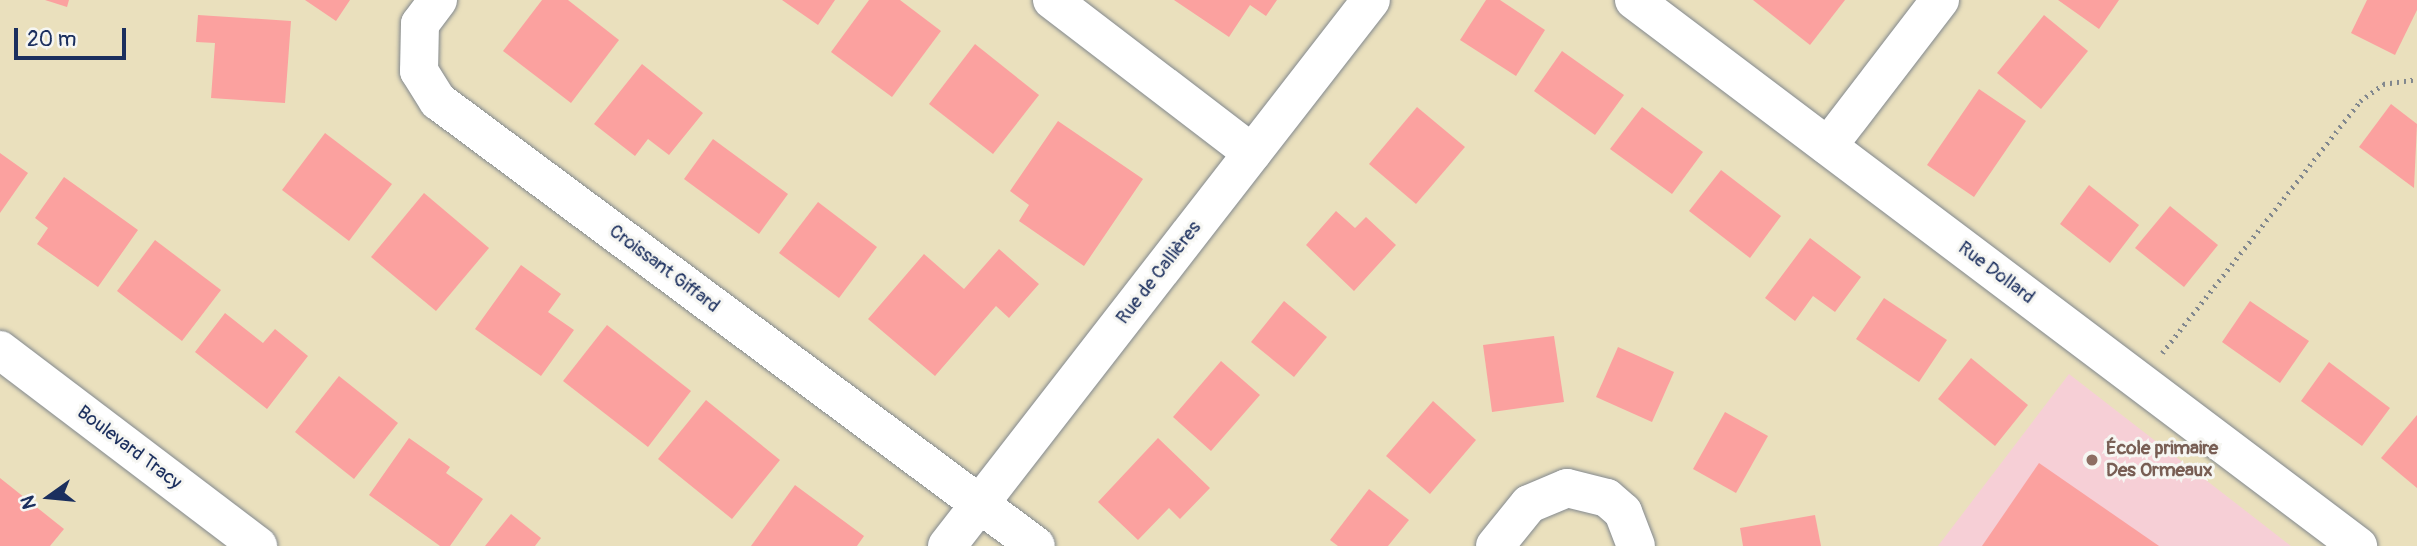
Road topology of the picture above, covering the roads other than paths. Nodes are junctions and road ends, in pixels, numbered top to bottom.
1 (438, 0) edge
2 (1052, 0) edge
3 (1371, 0) edge
4 (1634, 0) edge
5 (1940, 0) edge
6 (1828, 146) junction
7 (1252, 153) junction
8 (0, 350) edge
9 (980, 504) junction
10 (258, 546) edge
11 (947, 546) edge
12 (1036, 546) edge
13 (1495, 546) edge
14 (1636, 546) edge
15 (2358, 546) edge

1 - 9 street, Croissant Giffard
2 - 7 street
3 - 7 street, Rue de Callières
4 - 6 street, Rue Dollard
5 - 6 street
6 - 15 street, Rue Dollard
7 - 9 street, Rue de Callières
8 - 10 street, Boulevard Tracy
9 - 11 street, Rue de Callières
9 - 12 street, Croissant Giffard
13 - 14 street

